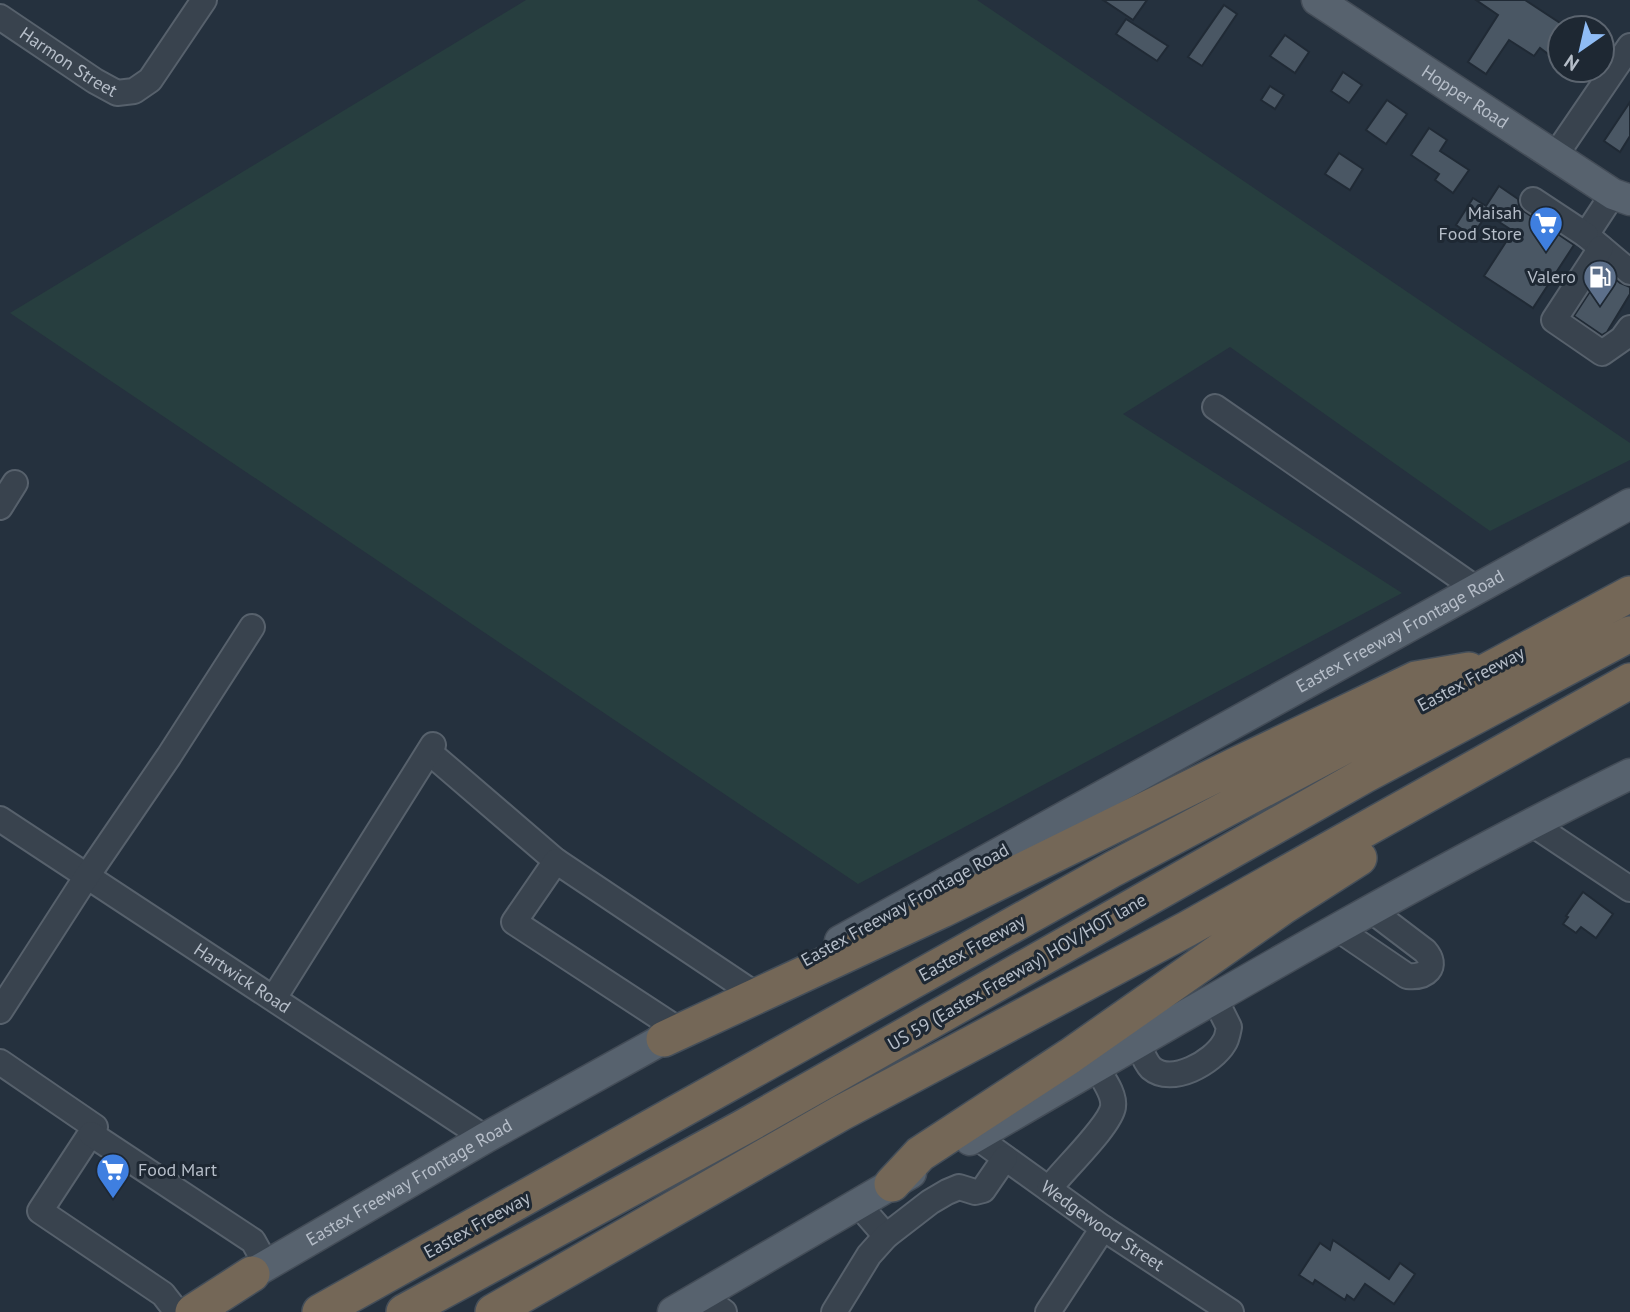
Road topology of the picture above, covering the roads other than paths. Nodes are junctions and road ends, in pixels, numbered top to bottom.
1 (1317, 0) edge
2 (197, 9) edge
3 (0, 17) edge
4 (1630, 46) edge
5 (1555, 156) junction
6 (1622, 197) edge
7 (1534, 200) dead end
8 (1630, 220) edge
9 (1594, 241) junction
10 (1630, 272) edge
11 (1630, 328) edge
12 (1215, 407) dead end
13 (15, 483) dead end
14 (1630, 504) edge
15 (0, 506) edge
16 (1475, 589) junction
17 (1630, 594) edge
18 (252, 627) dead end
19 (1630, 634) edge
20 (1500, 664) junction
21 (1630, 682) edge
22 (1630, 774) edge
23 (0, 819) edge
24 (1531, 823) junction
25 (556, 861) junction
26 (87, 876) junction
27 (1630, 889) edge
28 (1371, 910) junction
29 (1338, 929) junction
30 (750, 991) junction
31 (274, 998) junction
32 (1215, 999) junction
33 (0, 1011) edge
34 (671, 1035) junction
35 (1138, 1044) junction
36 (0, 1062) edge
37 (1096, 1067) junction
38 (91, 1134) junction
39 (975, 1136) junction
40 (485, 1138) junction
41 (1005, 1158) junction
42 (892, 1184) junction
43 (1049, 1189) junction
44 (858, 1204) junction
45 (1103, 1228) junction
46 (886, 1236) junction
47 (259, 1270) junction
48 (713, 1304) edge
49 (177, 1312) edge
50 (183, 1312) edge
51 (193, 1312) edge
52 (320, 1312) edge
53 (404, 1312) edge
54 (494, 1312) edge
55 (673, 1312) edge
56 (834, 1312) edge
57 (1048, 1312) edge
58 (1231, 1312) edge

1 - 5 main road, Hopper Road
2 - 3 street, Harmon Street
4 - 5 street
5 - 6 main road, Hopper Road
6 - 8 main road, Hopper Road
6 - 9 street
7 - 9 street
9 - 10 street
9 - 11 street
12 - 16 street
13 - 15 street
14 - 16 main road, Eastex Freeway Frontage Road
16 - 30 main road, Eastex Freeway Frontage Road
17 - 20 highway, Eastex Freeway
18 - 26 street
19 - 53 highway, US 59 (Eastex Freeway) HOV/HOT lane
20 - 34 highway
20 - 52 highway, Eastex Freeway
21 - 42 highway
21 - 54 highway
22 - 24 main road
23 - 26 street, Hartwick Road
24 - 27 street
24 - 28 main road
25 - 30 street
25 - 31 street
25 - 34 street
26 - 31 street, Hartwick Road
26 - 33 street
28 - 29 main road
28 - 29 street
29 - 32 main road
30 - 34 main road, Eastex Freeway Frontage Road
31 - 40 street, Hartwick Road
32 - 35 main road
32 - 35 street
34 - 40 main road, Eastex Freeway Frontage Road
35 - 37 main road
36 - 38 street
37 - 39 main road
37 - 43 street
38 - 47 street
38 - 49 street
39 - 41 street, Wedgewood Street
39 - 42 main road
40 - 47 main road, Eastex Freeway Frontage Road
41 - 43 street, Wedgewood Street
41 - 46 street
42 - 44 main road
43 - 45 street, Wedgewood Street
44 - 46 street
44 - 48 main road
45 - 57 street
45 - 58 street, Wedgewood Street
46 - 56 street
47 - 50 main road, Eastex Freeway Frontage Road
47 - 51 highway
48 - 55 main road

